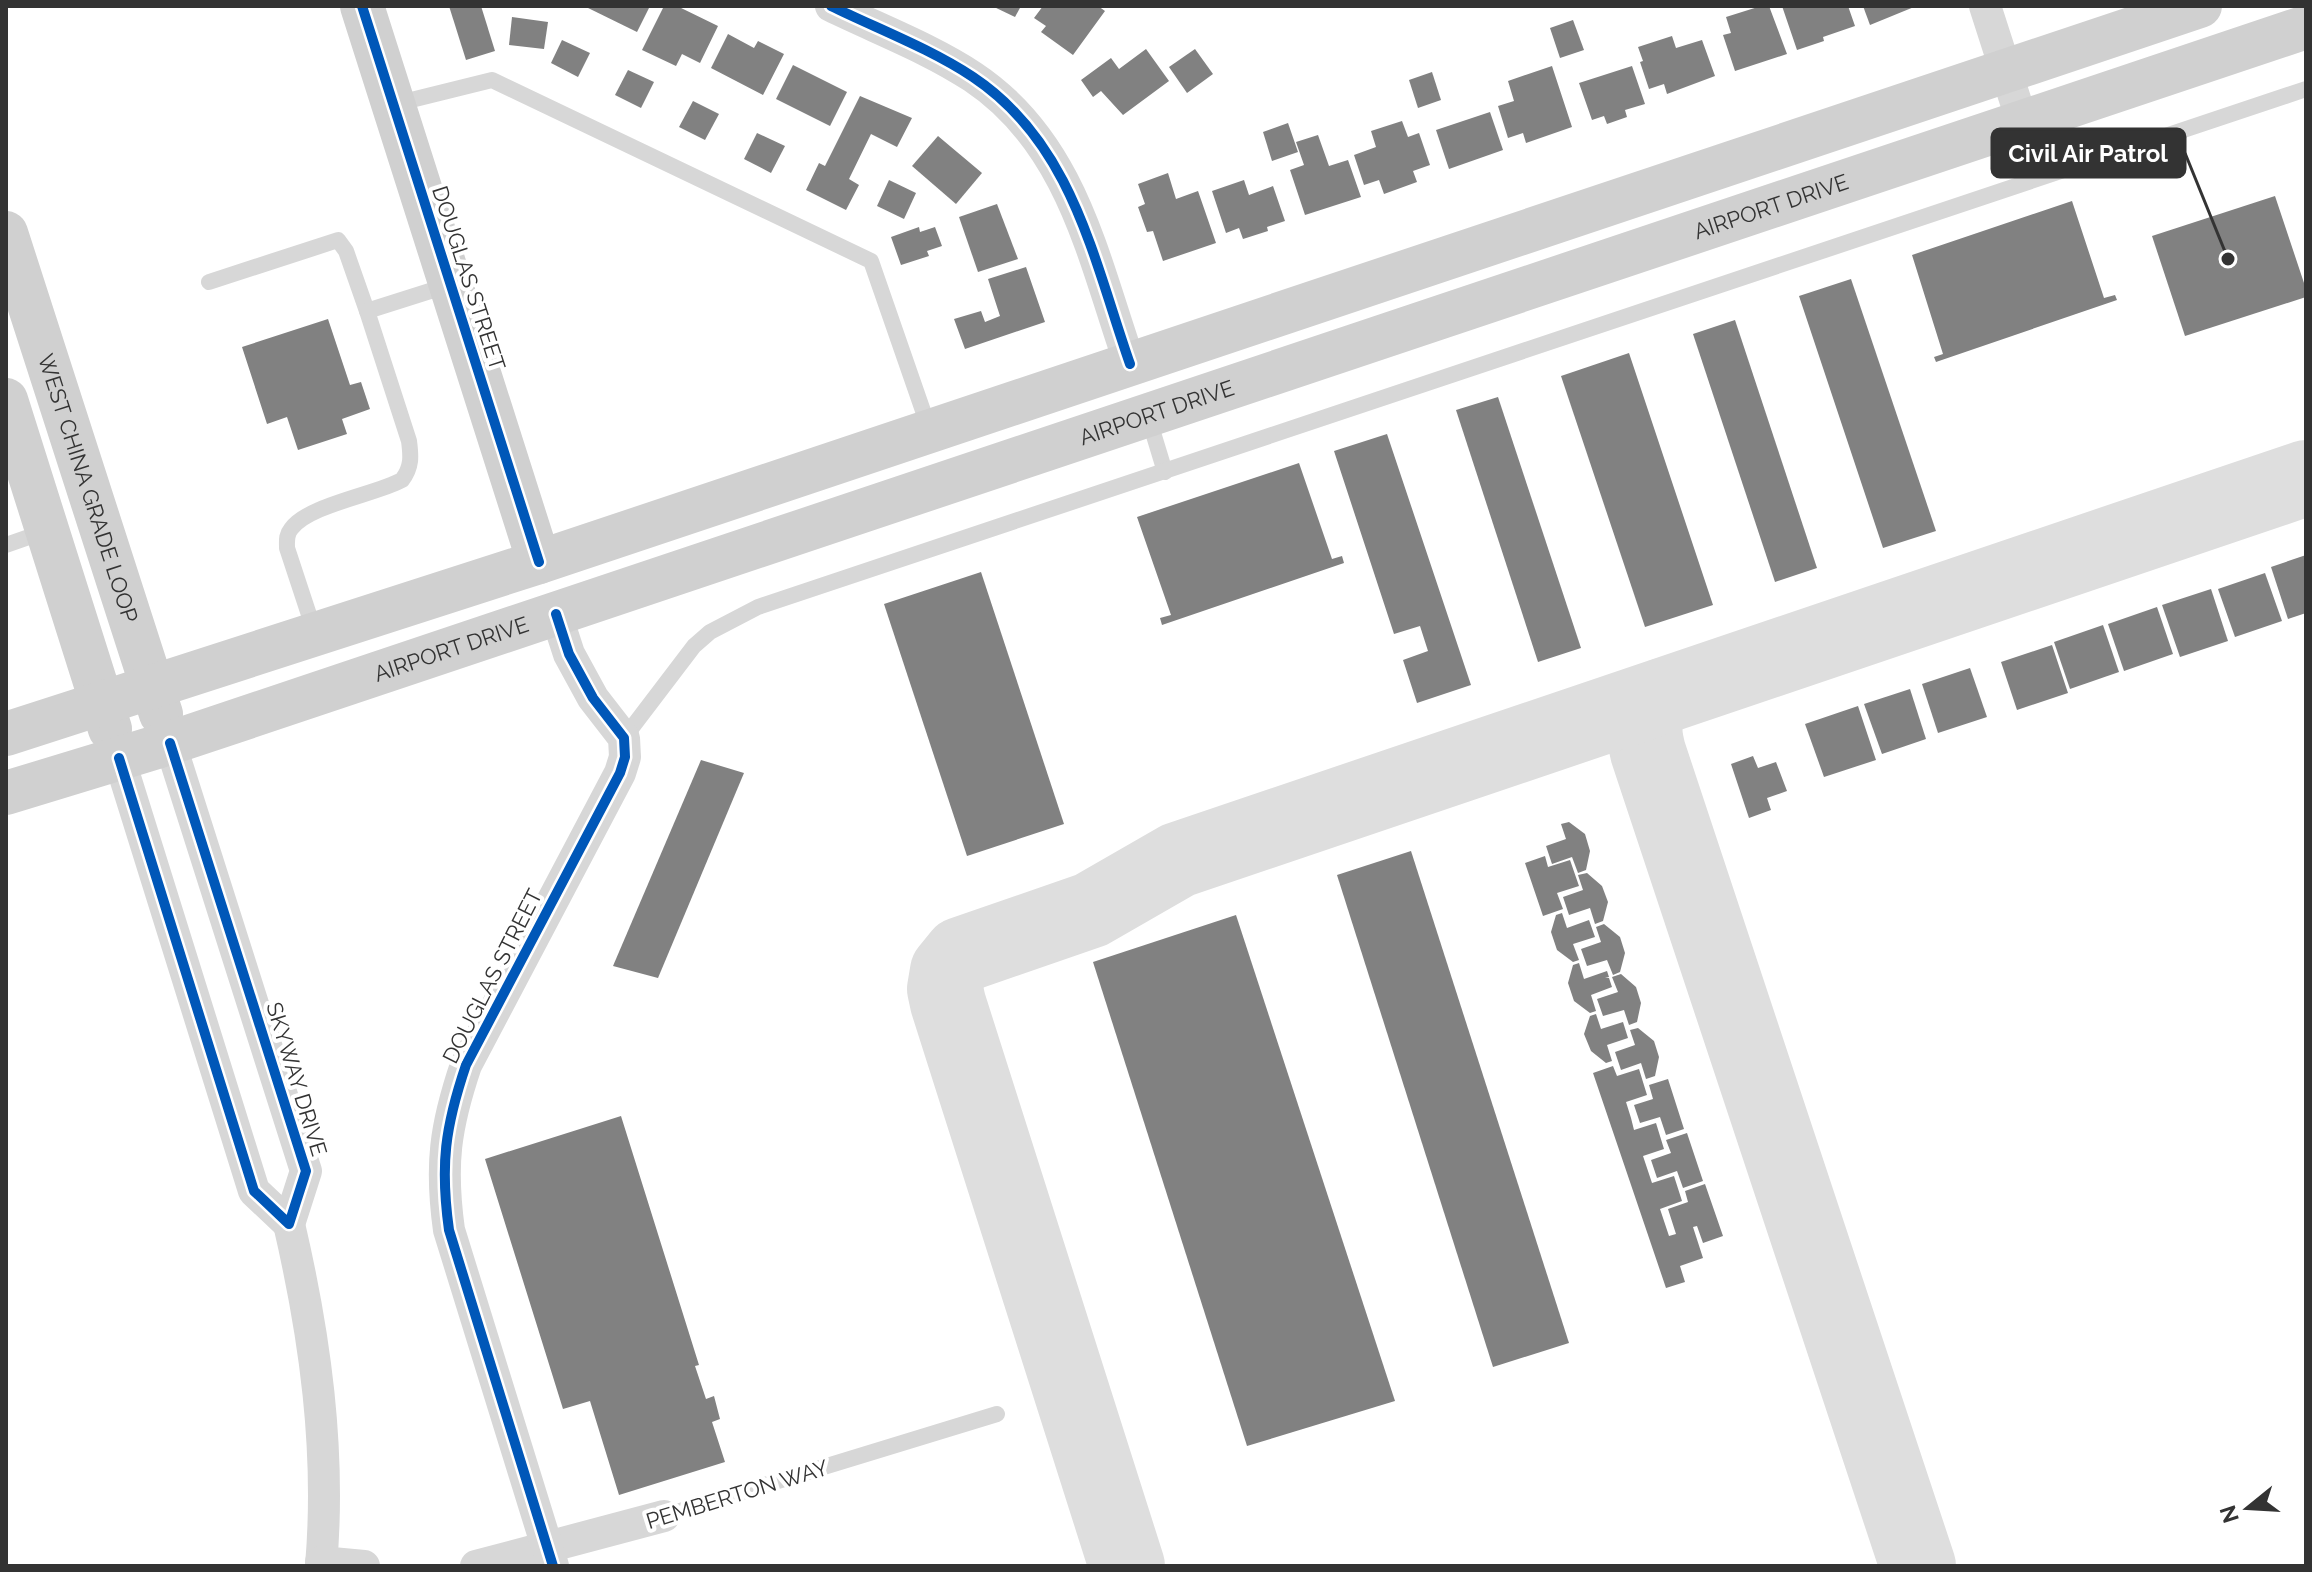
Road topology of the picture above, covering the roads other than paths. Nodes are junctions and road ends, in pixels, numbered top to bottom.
1 (362, 6) edge
2 (831, 6) edge
3 (1985, 6) edge
4 (2200, 6) edge
5 (2306, 27) edge
6 (2005, 71) junction
7 (2306, 89) edge
8 (393, 104) junction
9 (2022, 121) junction
10 (2041, 177) junction
11 (6, 233) edge
12 (209, 282) dead end
13 (451, 284) junction
14 (367, 311) junction
15 (1130, 364) junction
16 (6, 400) edge
17 (1147, 415) junction
18 (930, 431) junction
19 (1165, 472) junction
20 (841, 517) junction
21 (47, 531) junction
22 (6, 545) edge
23 (539, 562) junction
24 (556, 614) junction
25 (315, 635) junction
26 (153, 687) junction
27 (102, 703) junction
28 (6, 734) edge
29 (624, 738) junction
30 (170, 743) junction
31 (119, 758) junction
32 (6, 793) edge
33 (289, 1224) junction
34 (997, 1414) dead end
35 (664, 1516) joint
36 (550, 1558) edge
37 (321, 1564) edge
38 (364, 1566) edge
39 (476, 1566) edge

1 - 8 main road, DOUGLAS STREET
2 - 15 street
3 - 6 street
4 - 6 main road
5 - 9 main road, AIRPORT DRIVE
6 - 9 street
6 - 15 main road
7 - 10 lane
8 - 13 main road, DOUGLAS STREET
8 - 18 lane
9 - 10 lane
9 - 17 main road, AIRPORT DRIVE
10 - 19 lane
11 - 26 main road, WEST CHINA GRADE LOOP
12 - 14 lane
13 - 14 lane
13 - 23 main road, DOUGLAS STREET
14 - 25 lane
15 - 18 main road
15 - 20 main road
16 - 21 main road
17 - 19 lane
17 - 20 main road, AIRPORT DRIVE
18 - 23 main road
19 - 29 lane
20 - 24 main road, AIRPORT DRIVE
21 - 22 lane
21 - 27 main road
23 - 25 main road
24 - 29 street
24 - 30 main road, AIRPORT DRIVE
25 - 26 main road
26 - 27 main road
26 - 30 main road, WEST CHINA GRADE LOOP
27 - 28 main road
27 - 31 main road
29 - 36 street, DOUGLAS STREET
30 - 31 main road, AIRPORT DRIVE
30 - 33 street, SKYWAY DRIVE
31 - 32 main road, AIRPORT DRIVE
31 - 33 street
33 - 37 street
34 - 35 lane, PEMBERTON WAY
35 - 36 street, PEMBERTON WAY
36 - 39 street, PEMBERTON WAY
37 - 38 street

